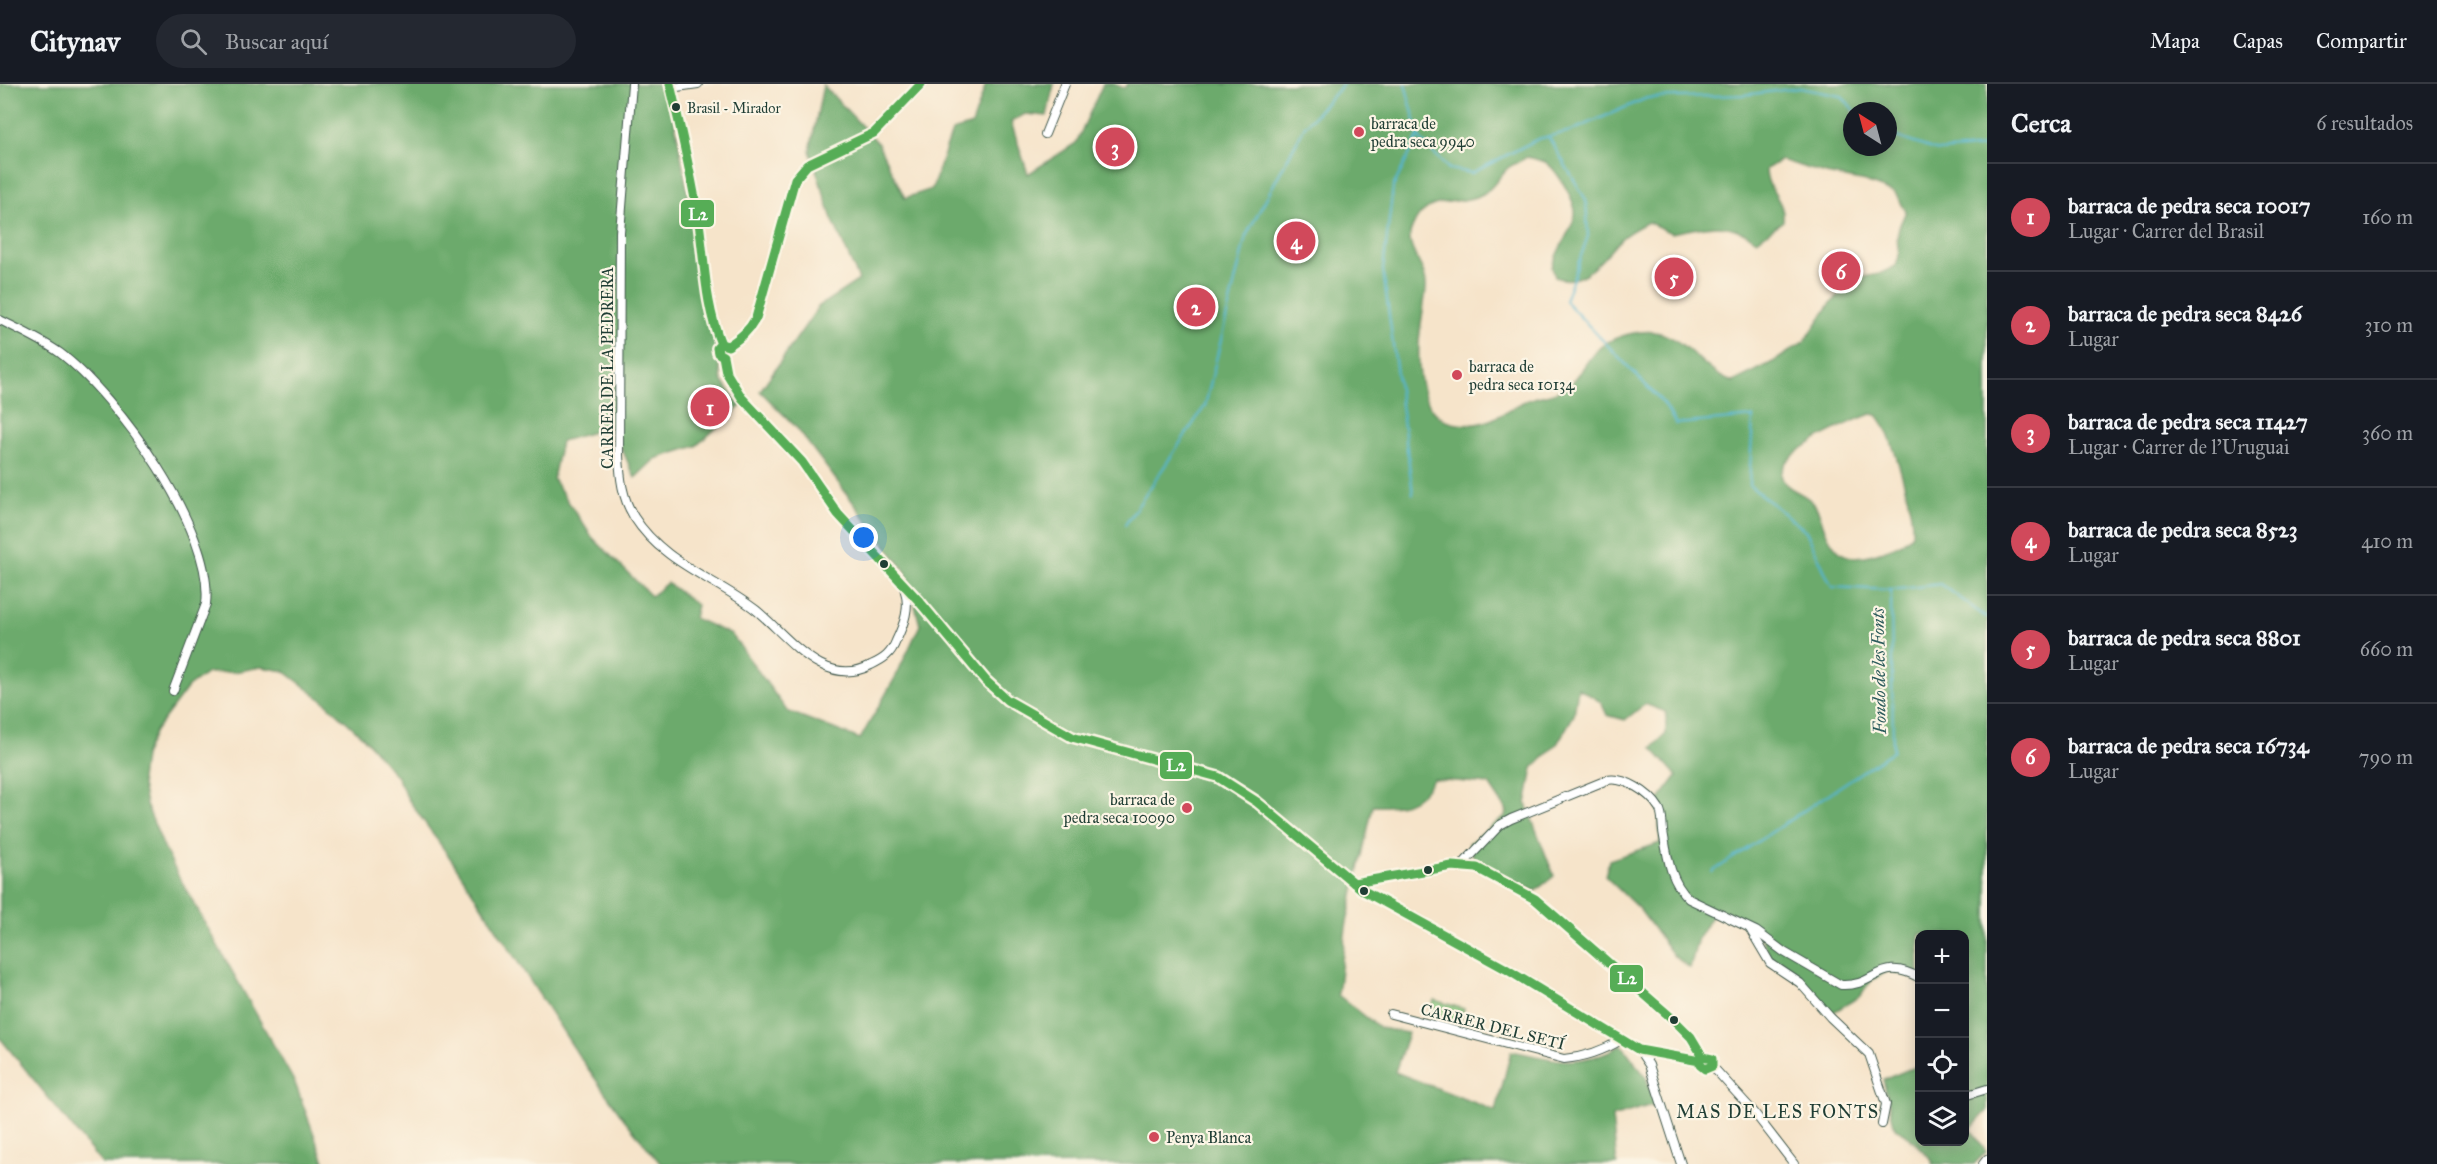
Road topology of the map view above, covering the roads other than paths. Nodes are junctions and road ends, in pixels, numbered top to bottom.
1 (632, 84) edge
2 (698, 84) edge
3 (921, 84) edge
4 (1065, 84) edge
5 (670, 86) edge
6 (1045, 134) dead end
7 (0, 320) edge
8 (724, 345) junction
9 (904, 587) junction
10 (173, 691) dead end
11 (1460, 867) junction
12 (1354, 882) junction
13 (1749, 928) junction
14 (1915, 976) edge
15 (1391, 1014) dead end
16 (1621, 1040) junction
17 (1640, 1050) junction
18 (1702, 1059) junction
19 (1987, 1089) edge
20 (1969, 1095) edge
21 (1882, 1124) dead end
22 (1987, 1159) edge
23 (1681, 1164) edge
24 (1794, 1164) edge
25 (1983, 1164) edge

1 - 9 street, CARRER DE LA PEDRERA
2 - 5 street
3 - 8 street
4 - 6 street
5 - 8 street
7 - 10 street
8 - 9 street
9 - 12 street
11 - 12 street
11 - 13 street
11 - 18 street
12 - 16 street
13 - 14 street
13 - 21 street
15 - 16 street, CARRER DEL SETÍ
16 - 17 street
17 - 18 street
17 - 23 street
18 - 24 street
19 - 20 street
22 - 25 street

